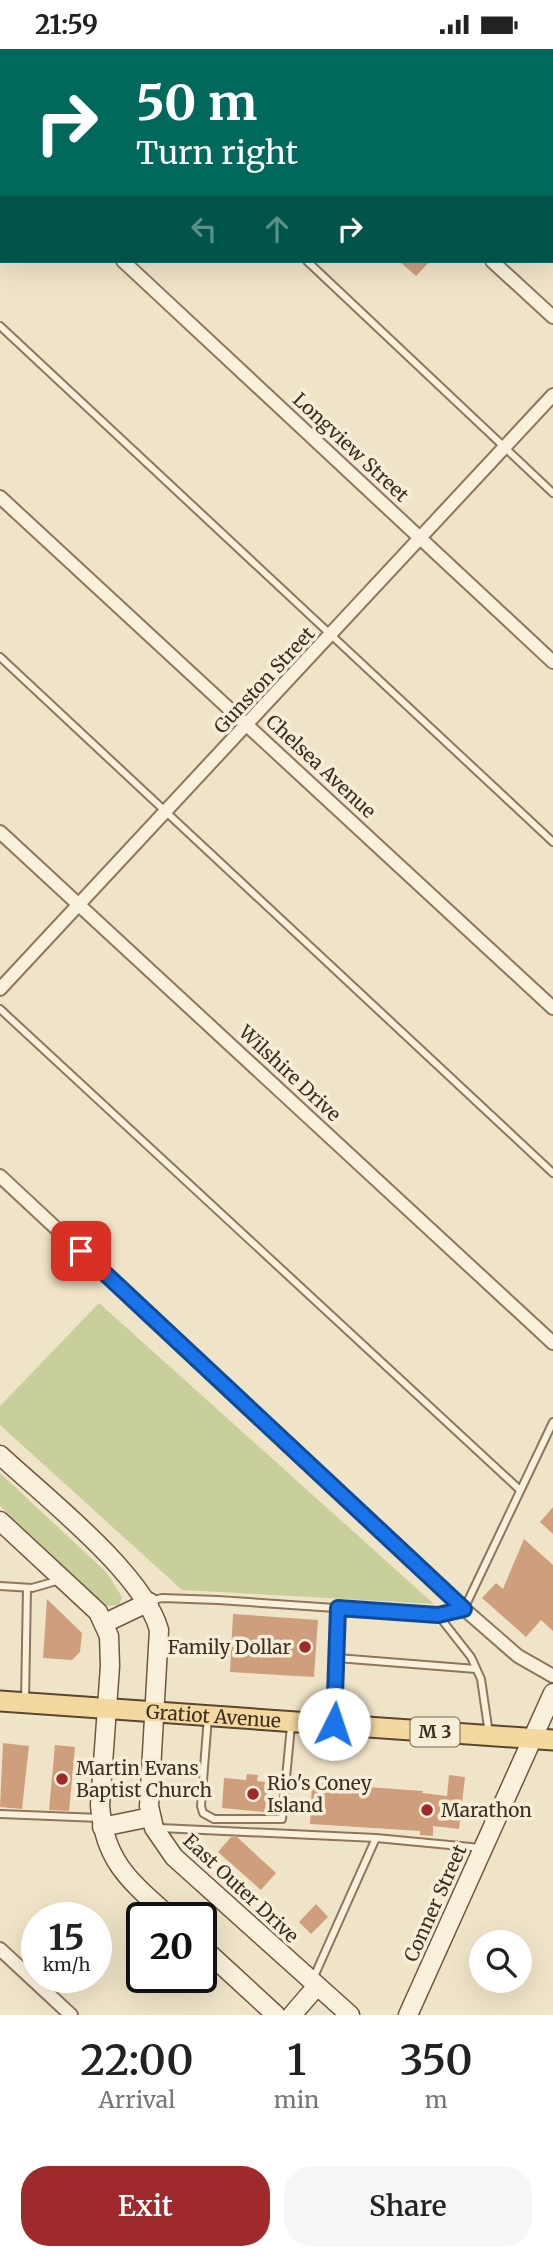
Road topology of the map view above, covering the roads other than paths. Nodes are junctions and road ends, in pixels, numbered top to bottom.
1 (125, 263) edge
2 (309, 263) edge
3 (494, 263) edge
4 (553, 317) edge
5 (0, 325) edge
6 (553, 395) edge
7 (504, 447) junction
8 (553, 493) edge
9 (0, 497) edge
10 (421, 539) junction
11 (333, 634) junction
12 (0, 657) edge
13 (553, 662) edge
14 (247, 725) junction
15 (167, 811) junction
16 (0, 832) edge
17 (553, 842) edge
18 (80, 905) junction
19 (0, 989) edge
20 (553, 1008) edge
21 (0, 1009) edge
22 (553, 1173) edge
23 (0, 1176) edge
24 (553, 1343) edge
25 (553, 1423) edge
26 (0, 1455) edge
27 (520, 1490) junction
28 (0, 1521) edge
29 (62, 1579) junction
30 (0, 1586) edge
31 (27, 1588) junction
32 (149, 1602) junction
33 (338, 1608) junction
34 (464, 1609) junction
35 (438, 1615) junction
36 (105, 1623) junction
37 (337, 1658) junction
38 (477, 1669) junction
39 (553, 1676) edge
40 (553, 1693) edge
41 (0, 1701) edge
42 (25, 1702) junction
43 (107, 1709) junction
44 (155, 1713) junction
45 (208, 1715) junction
46 (291, 1721) junction
47 (334, 1724) junction
48 (489, 1736) junction
49 (544, 1740) edge
50 (0, 1814) edge
51 (101, 1823) junction
52 (153, 1823) junction
53 (376, 1838) junction
54 (483, 1848) junction
55 (154, 1902) edge
56 (0, 1949) edge
57 (217, 1961) edge
58 (314, 1984) junction
59 (71, 2015) edge
60 (276, 2015) edge
61 (292, 2015) edge
62 (350, 2015) edge
63 (408, 2015) edge

1 - 10 street, Longview Street
2 - 7 lane
3 - 4 street
5 - 11 lane
6 - 7 street, Gunston Street
7 - 8 lane
7 - 10 street, Gunston Street
9 - 14 street, Chelsea Avenue
10 - 11 street, Gunston Street
10 - 13 street, Longview Street
11 - 14 street, Gunston Street
11 - 17 lane
12 - 15 lane
14 - 15 street, Gunston Street
14 - 20 street, Chelsea Avenue
15 - 18 street, Gunston Street
15 - 22 lane
16 - 18 street, Wilshire Drive
18 - 19 street, Gunston Street
18 - 24 street, Wilshire Drive
21 - 27 lane
23 - 34 street
25 - 27 lane
26 - 32 street
27 - 34 lane
28 - 29 street
29 - 31 lane
29 - 36 street
30 - 31 lane
31 - 42 lane
32 - 33 lane
32 - 36 street
32 - 44 street
33 - 35 lane
33 - 37 lane
34 - 35 lane
34 - 39 street
35 - 38 lane
36 - 43 street
37 - 38 lane
37 - 47 lane
38 - 48 lane
40 - 49 street, Conner Street
41 - 42 main road, Gratiot Avenue / M 3
42 - 43 main road, Gratiot Avenue / M 3
43 - 44 main road, Gratiot Avenue / M 3
43 - 51 street
44 - 45 main road, Gratiot Avenue / M 3
44 - 52 street
45 - 46 main road, Gratiot Avenue / M 3
45 - 46 lane
46 - 47 main road, Gratiot Avenue / M 3
47 - 48 main road, Gratiot Avenue / M 3
48 - 49 main road, Gratiot Avenue / M 3
49 - 54 street, Conner Street
50 - 51 lane
51 - 52 street
51 - 55 street
52 - 53 lane
52 - 58 street, East Outer Drive
53 - 54 lane
53 - 58 lane
54 - 63 street, Conner Street
56 - 59 street
57 - 60 street
58 - 61 street
58 - 62 street, East Outer Drive

